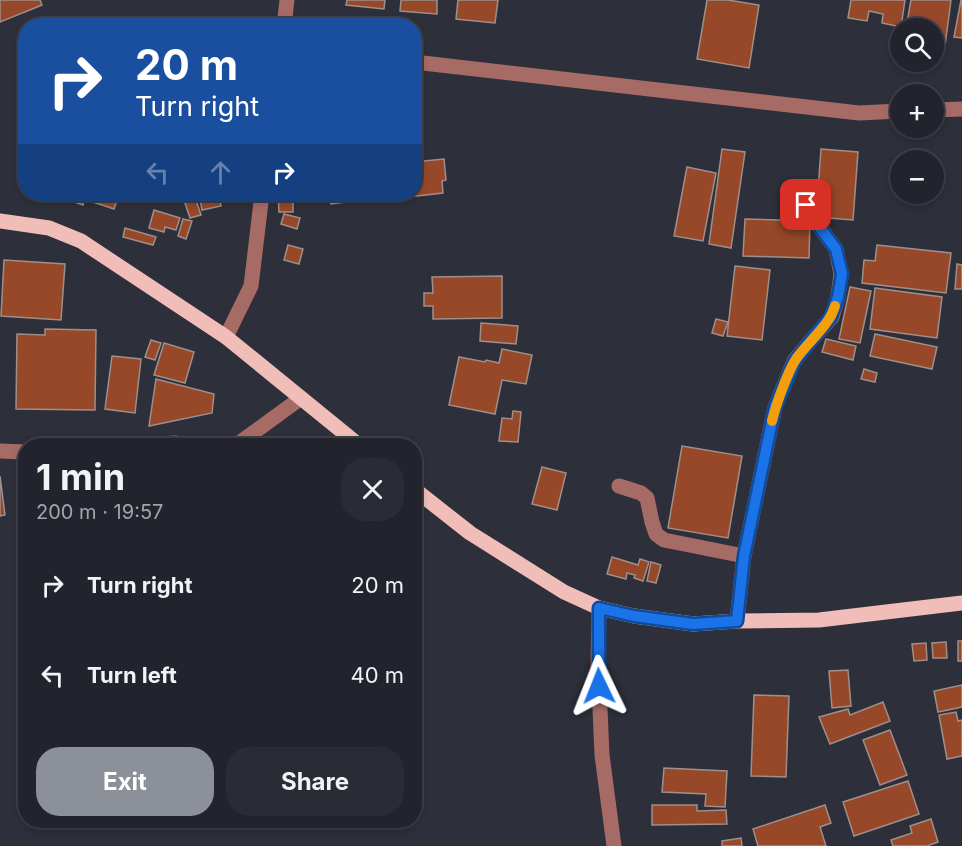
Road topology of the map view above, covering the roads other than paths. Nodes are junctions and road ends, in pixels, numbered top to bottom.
1 (287, 0) edge
2 (285, 18) edge
3 (422, 63) edge
4 (962, 109) edge
5 (944, 110) edge
6 (890, 111) edge
7 (800, 194) dead end
8 (261, 201) edge
9 (0, 221) edge
10 (226, 337) junction
11 (301, 398) junction
12 (246, 438) edge
13 (350, 438) edge
14 (0, 450) edge
15 (18, 451) edge
16 (619, 486) dead end
17 (422, 495) edge
18 (744, 556) junction
19 (962, 603) edge
20 (599, 608) junction
21 (737, 621) junction
22 (614, 846) edge

1 - 2 street
3 - 6 street
4 - 5 street
7 - 18 street
8 - 10 street
9 - 10 main road
10 - 11 main road
11 - 12 street
11 - 13 main road
14 - 15 street
16 - 18 street
17 - 20 main road
18 - 21 street
19 - 21 main road
20 - 21 main road
20 - 22 street

